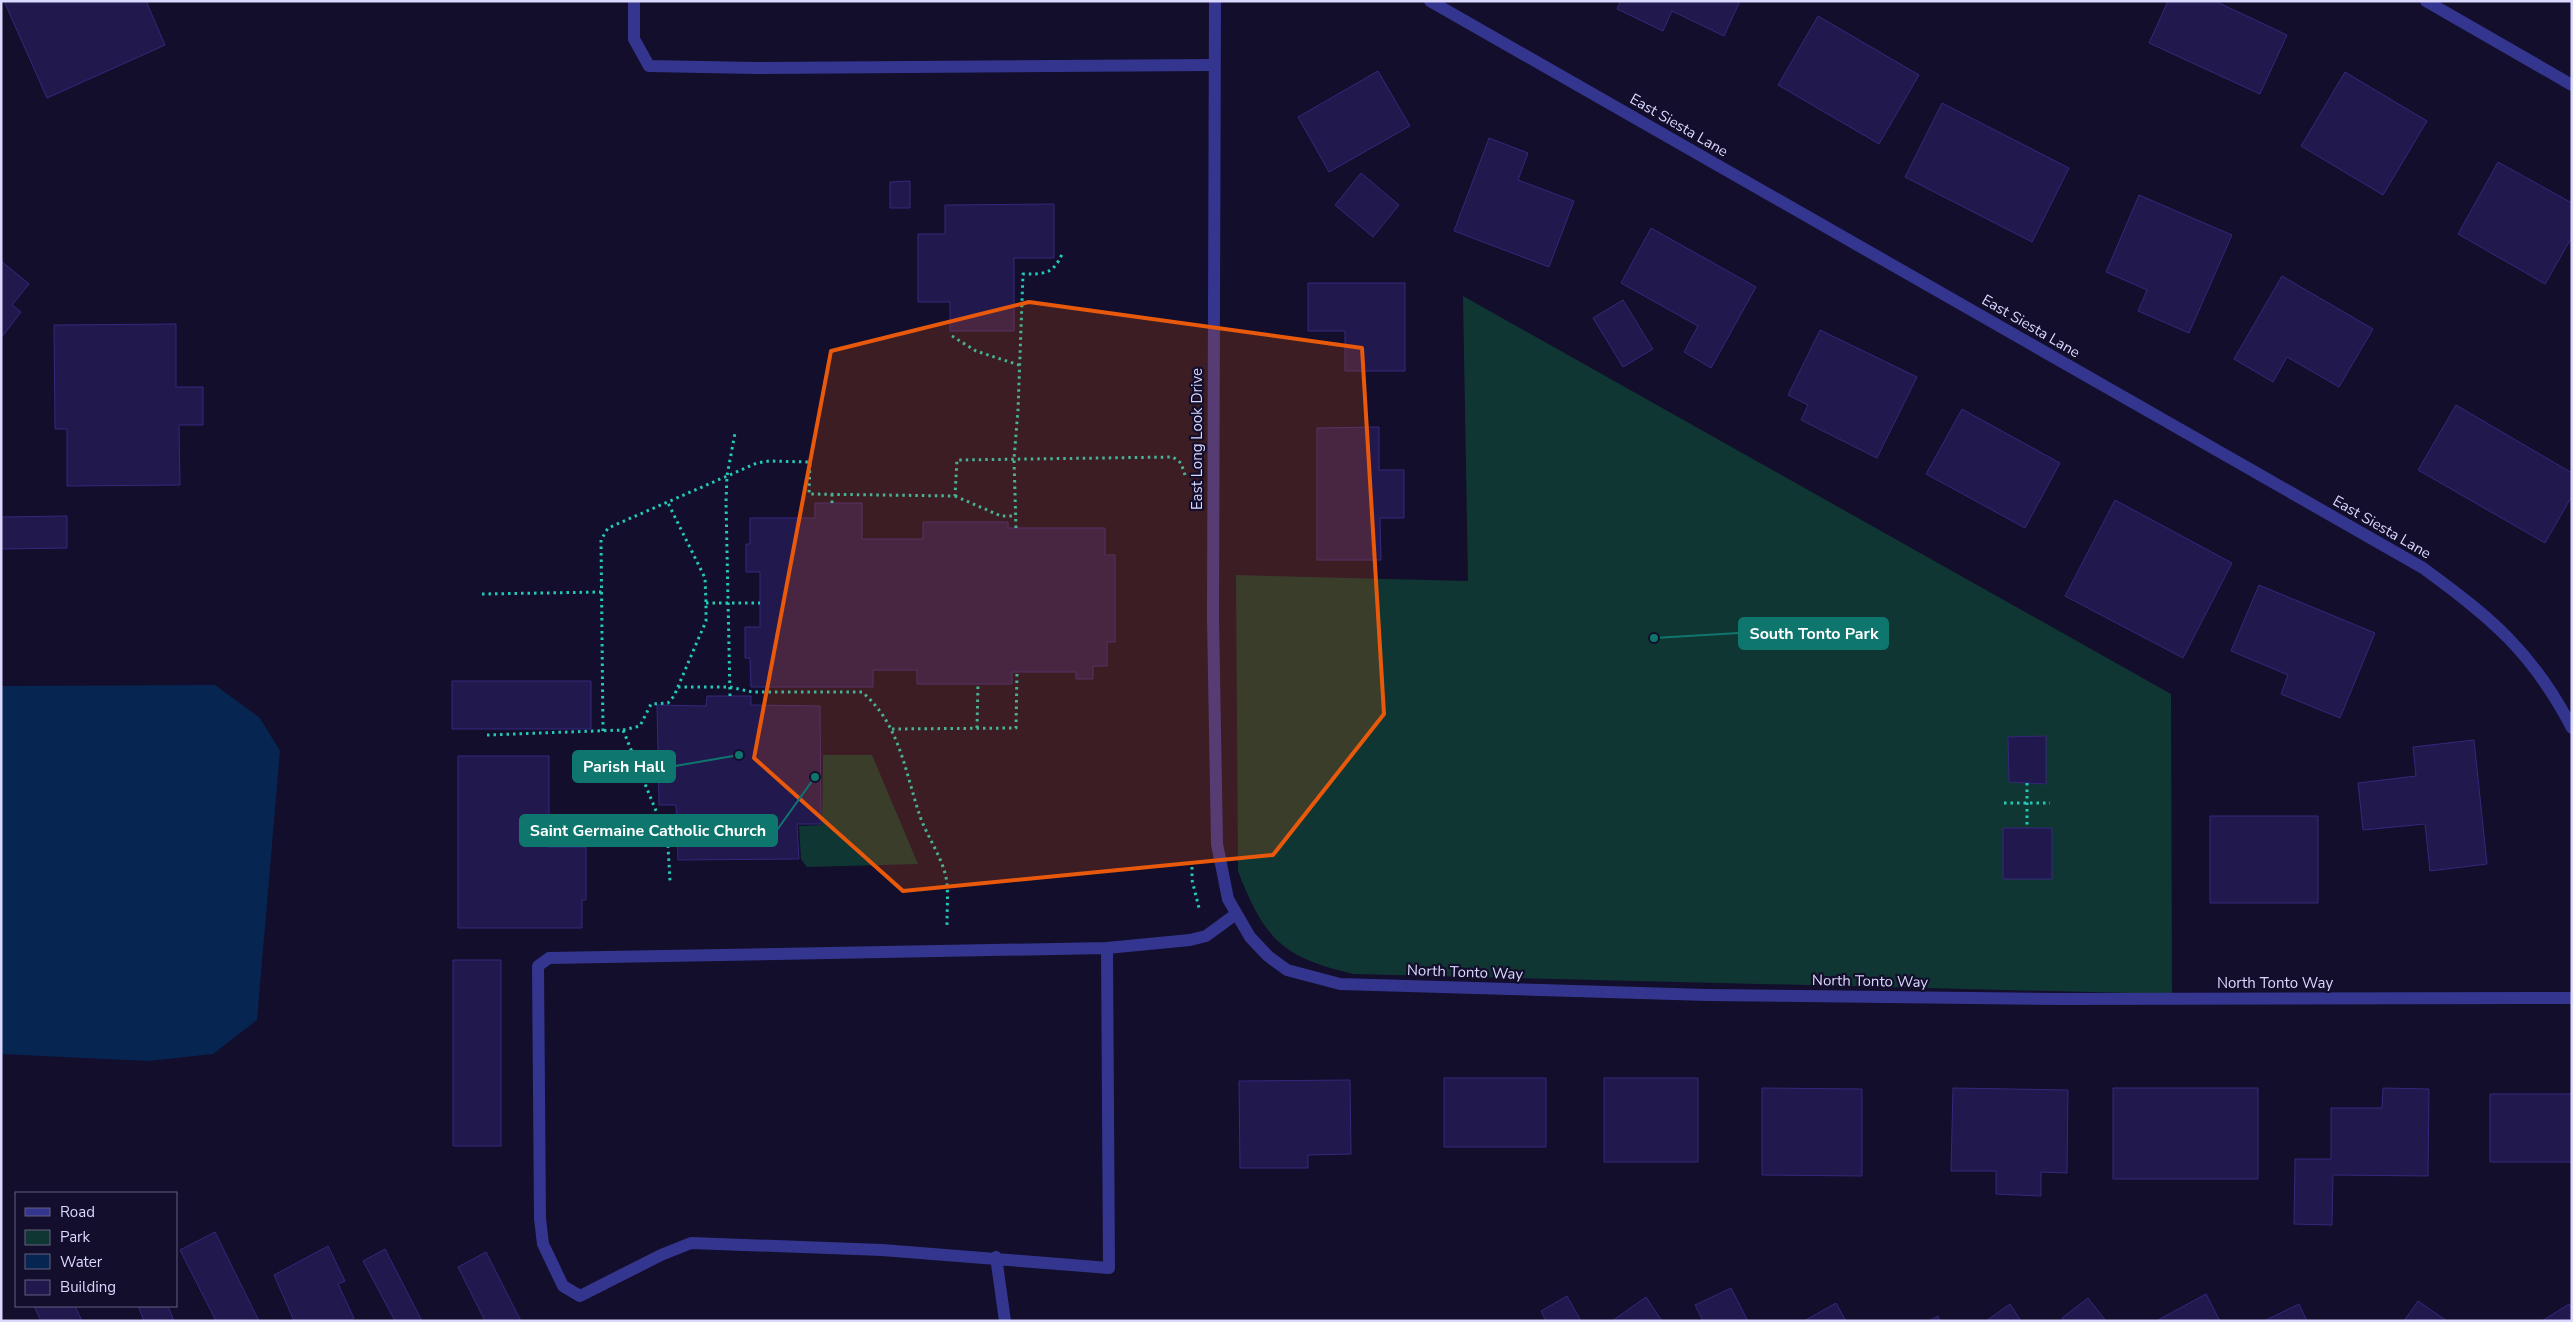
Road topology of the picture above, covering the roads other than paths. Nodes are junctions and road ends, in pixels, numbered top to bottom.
1 (634, 1) edge
2 (1215, 1) edge
3 (1430, 1) edge
4 (2426, 1) edge
5 (1213, 65) junction
6 (2572, 85) edge
7 (2572, 728) edge
8 (1222, 876) joint
9 (1236, 914) junction
10 (1107, 948) junction
11 (2572, 998) edge
12 (996, 1257) junction
13 (1005, 1321) edge

1 - 5 street
2 - 5 street, East Long Look Drive
3 - 7 street, East Siesta Lane
4 - 6 street
5 - 8 street, East Long Look Drive
8 - 9 street, North Tonto Way
9 - 10 street
9 - 11 street, North Tonto Way
10 - 12 street
10 - 12 street
12 - 13 street

